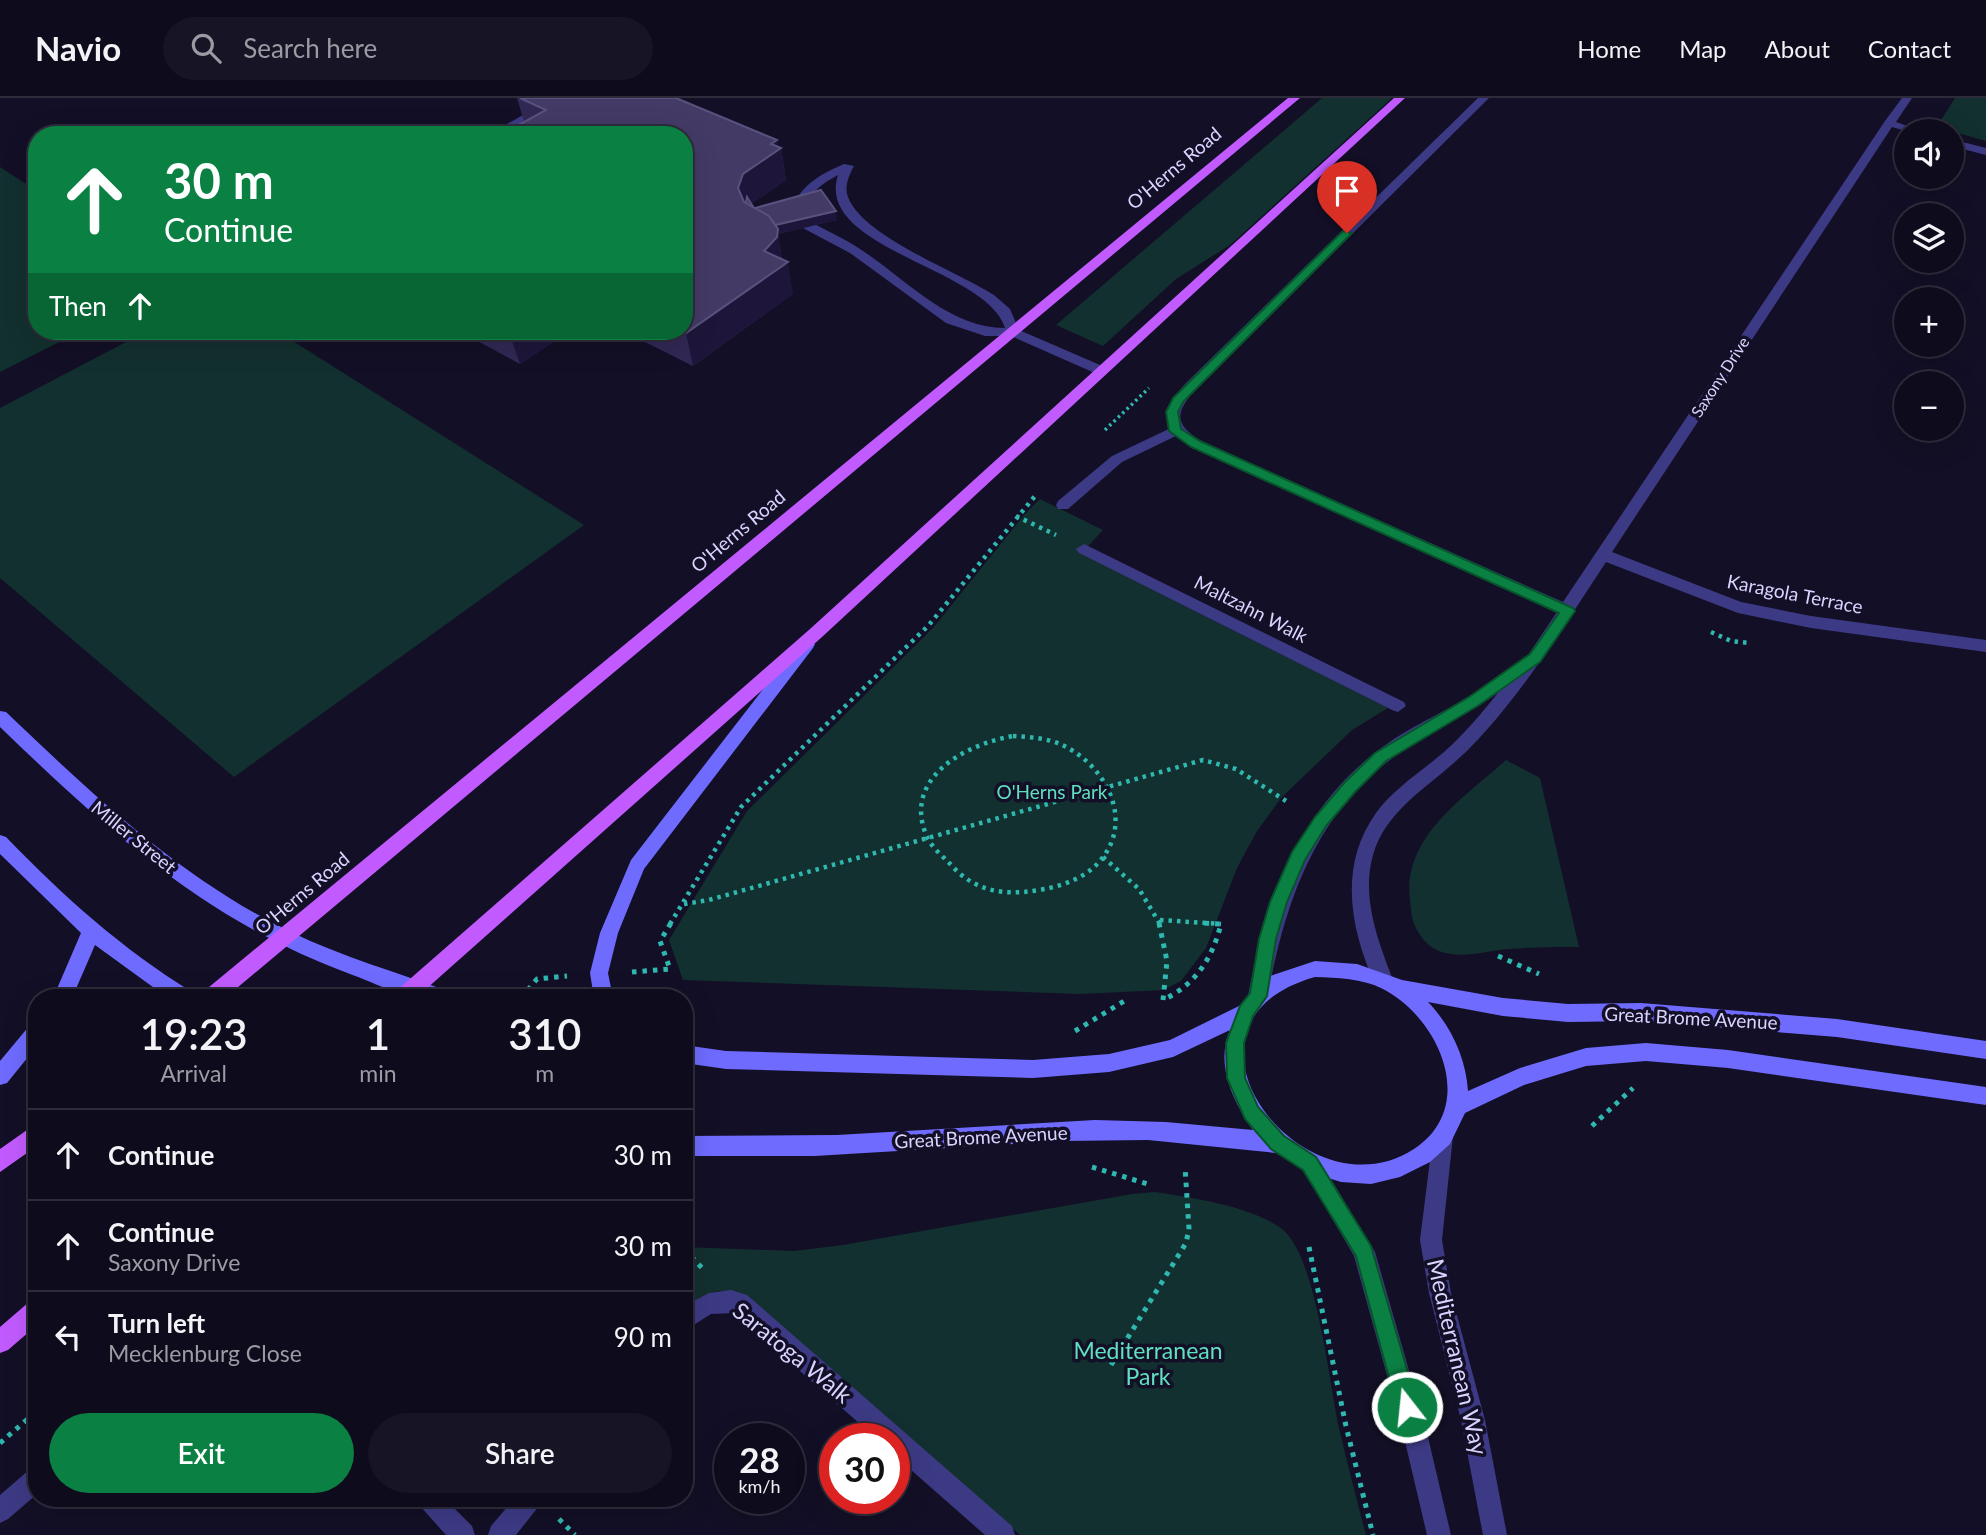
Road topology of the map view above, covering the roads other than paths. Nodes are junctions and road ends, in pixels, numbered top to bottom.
1 (561, 98) edge
2 (1295, 98) edge
3 (1400, 98) edge
4 (1484, 98) edge
5 (1908, 98) edge
6 (1889, 123) junction
7 (1894, 124) edge
8 (511, 126) edge
9 (1964, 146) edge
10 (1986, 152) edge
11 (1013, 332) junction
12 (1102, 371) junction
13 (1175, 431) junction
14 (1063, 505) dead end
15 (1084, 549) road end
16 (1604, 555) junction
17 (1568, 611) junction
18 (816, 633) junction
19 (1986, 646) edge
20 (1535, 658) junction
21 (1398, 706) dead end
22 (0, 718) edge
23 (0, 842) edge
24 (92, 930) junction
25 (283, 938) junction
26 (1390, 984) junction
27 (66, 989) edge
28 (170, 989) edge
29 (221, 989) edge
30 (401, 989) edge
31 (411, 989) edge
32 (603, 989) edge
33 (1252, 1004) junction
34 (28, 1042) edge
35 (1986, 1050) edge
36 (693, 1055) edge
37 (0, 1076) edge
38 (1986, 1096) edge
39 (1456, 1107) junction
40 (1443, 1136) junction
41 (28, 1140) edge
42 (1277, 1143) junction
43 (693, 1146) edge
44 (0, 1162) edge
45 (1310, 1163) junction
46 (693, 1312) edge
47 (28, 1319) edge
48 (0, 1342) edge
49 (876, 1423) edge
50 (910, 1453) edge
51 (28, 1486) edge
52 (437, 1507) edge
53 (523, 1507) edge
54 (0, 1511) edge
55 (463, 1535) edge
56 (500, 1535) edge
57 (1003, 1535) edge
58 (1439, 1535) edge
59 (1495, 1535) edge

1 - 8 street
2 - 11 main road, O'Herns Road
3 - 12 main road
4 - 13 street
5 - 6 street, Saxony Drive
6 - 7 street
6 - 16 street, Saxony Drive
9 - 10 street
11 - 11 street
11 - 12 street
11 - 25 main road, O'Herns Road
12 - 18 main road
13 - 14 street
13 - 17 street
15 - 21 street, Maltzahn Walk
16 - 17 street, Saxony Drive
16 - 19 street, Karagola Terrace
17 - 20 street, Saxony Drive
18 - 31 main road
18 - 32 street
20 - 26 street, Saxony Drive
20 - 33 street, Saxony Drive
22 - 25 street, Miller Street
23 - 24 street
24 - 27 street
24 - 28 street
25 - 29 main road, O'Herns Road
25 - 30 street, Miller Street
26 - 33 street
26 - 35 street, Great Brome Avenue
26 - 39 street
33 - 36 street
33 - 42 street
34 - 37 street
38 - 39 street, Great Brome Avenue
39 - 40 street
40 - 45 street
40 - 59 street, Mediterranean Way
41 - 44 main road
42 - 43 street, Great Brome Avenue
42 - 45 street
45 - 58 street
46 - 49 street, Saratoga Walk
47 - 48 main road
50 - 57 street, Saratoga Walk
51 - 54 street
52 - 55 street
53 - 56 street

